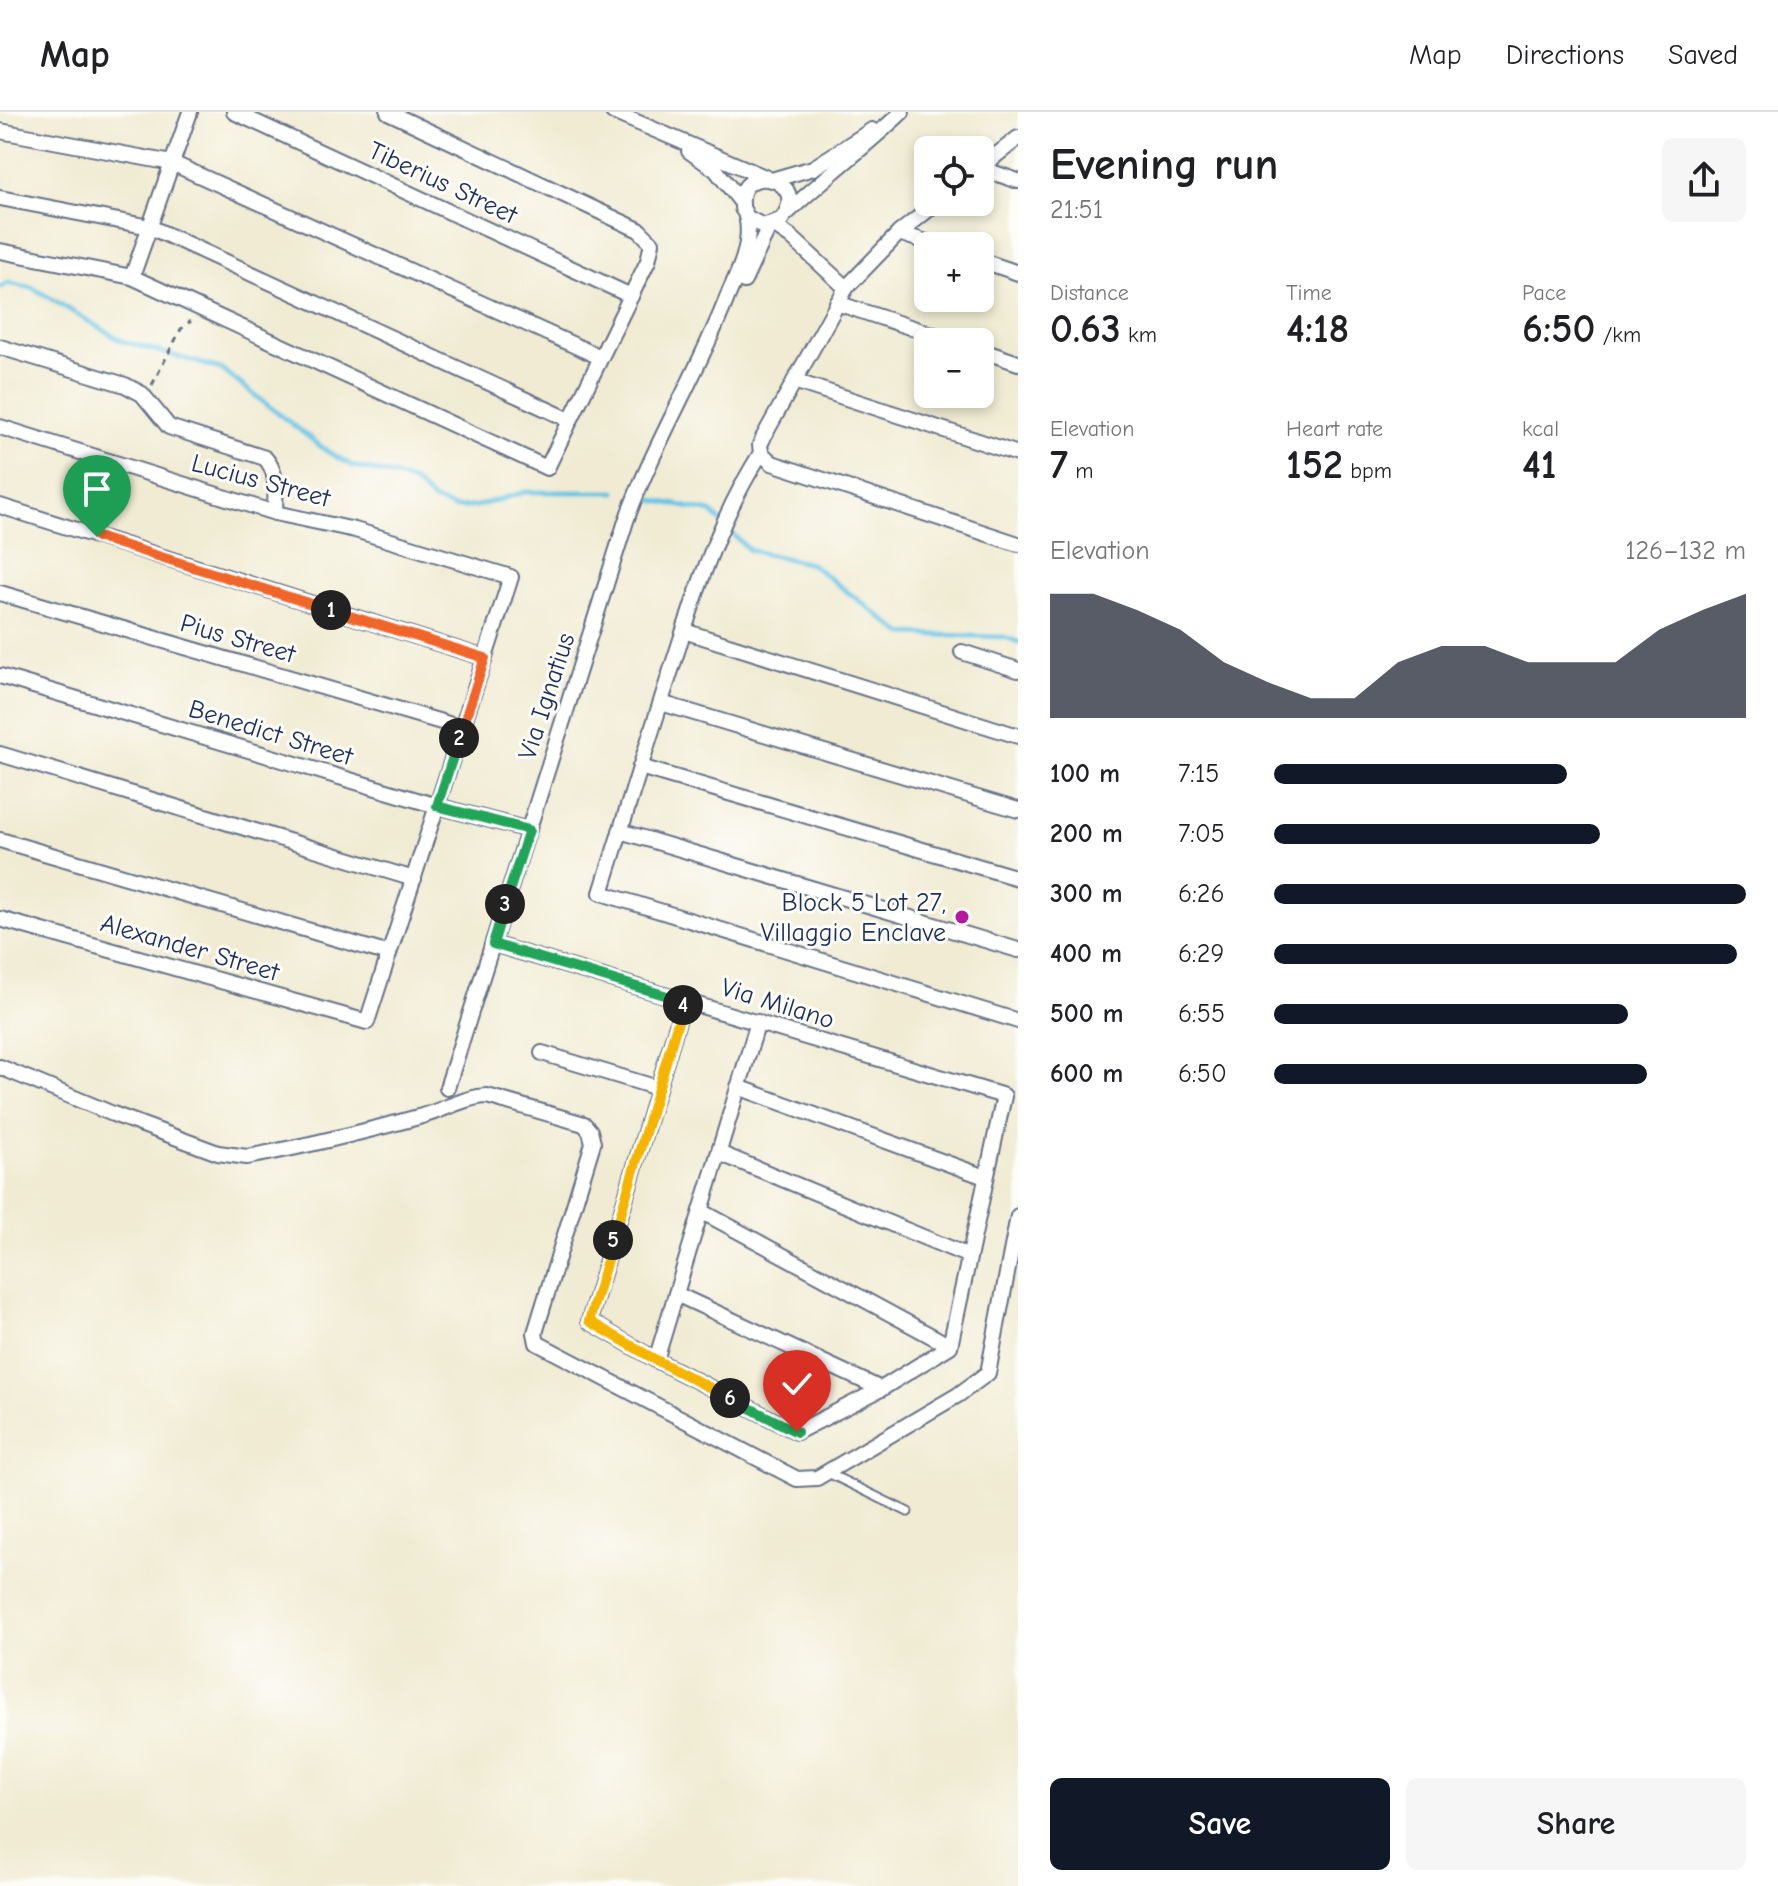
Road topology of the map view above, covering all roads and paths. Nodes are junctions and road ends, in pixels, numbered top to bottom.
1 (190, 112) edge
2 (234, 112) edge
3 (388, 112) edge
4 (613, 112) edge
5 (900, 112) edge
6 (0, 131) edge
7 (665, 136) junction
8 (1018, 138) edge
9 (994, 157) edge
10 (172, 163) junction
11 (994, 173) edge
12 (771, 178) junction
13 (1018, 181) edge
14 (0, 198) edge
15 (744, 209) junction
16 (920, 216) edge
17 (779, 220) junction
18 (150, 227) junction
19 (899, 233) junction
20 (914, 238) edge
21 (0, 251) edge
22 (994, 265) edge
23 (1018, 273) edge
24 (132, 277) junction
25 (846, 288) junction
26 (631, 296) junction
27 (837, 303) junction
28 (200, 308) junction
29 (914, 328) edge
30 (714, 329) junction
31 (0, 347) edge
32 (994, 355) edge
33 (600, 357) junction
34 (1018, 363) edge
35 (794, 381) junction
36 (142, 394) junction
37 (570, 420) junction
38 (0, 427) edge
39 (761, 453) junction
40 (1018, 454) edge
41 (0, 506) edge
42 (275, 513) junction
43 (1018, 544) edge
44 (0, 593) edge
45 (684, 631) junction
46 (962, 652) dead end
47 (485, 658) junction
48 (1018, 670) edge
49 (0, 676) edge
50 (661, 703) junction
51 (462, 728) junction
52 (1018, 736) edge
53 (0, 754) edge
54 (640, 767) junction
55 (437, 806) junction
56 (1018, 810) edge
57 (529, 830) junction
58 (620, 831) junction
59 (0, 840) edge
60 (1018, 878) edge
61 (414, 879) junction
62 (0, 919) edge
63 (493, 944) junction
64 (1018, 950) edge
65 (389, 954) junction
66 (684, 1001) junction
67 (1018, 1021) edge
68 (758, 1022) junction
69 (542, 1053) dead end
70 (0, 1067) edge
71 (738, 1087) junction
72 (447, 1088) dead end
73 (658, 1088) junction
74 (719, 1153) junction
75 (985, 1177) junction
76 (701, 1211) junction
77 (1018, 1216) edge
78 (969, 1256) junction
79 (676, 1294) junction
80 (950, 1346) junction
81 (656, 1360) junction
82 (881, 1389) junction
83 (826, 1472) junction
84 (908, 1512) dead end

1 - 10 street
2 - 26 street, Tiberius Street
3 - 26 street
4 - 7 street
5 - 12 street, Via Ignatius
5 - 17 street, Via Ignatius
6 - 10 street
7 - 12 street
7 - 15 street
8 - 9 street
10 - 18 street
10 - 33 street
11 - 13 street
12 - 15 street
12 - 17 street
14 - 18 street
15 - 17 street
15 - 30 street, Via Ignatius
16 - 19 street
17 - 25 street
17 - 30 street, Via Ignatius
18 - 24 street
18 - 37 street
19 - 20 street
19 - 25 street
21 - 24 street
22 - 23 street
24 - 28 street
25 - 27 street
26 - 33 street
27 - 29 street
27 - 35 street
28 - 36 path
28 - 37 street
30 - 57 street, Via Ignatius
31 - 36 street
32 - 34 street
33 - 37 street
35 - 39 street
35 - 40 street
36 - 42 street
38 - 42 street, Lucius Street
39 - 43 street
39 - 45 street
41 - 47 street
42 - 47 street, Lucius Street
44 - 51 street, Pius Street
45 - 50 street
45 - 52 street
46 - 48 street
47 - 51 street
49 - 55 street, Benedict Street
50 - 54 street
50 - 56 street
51 - 55 street
53 - 61 street
54 - 58 street
54 - 60 street
55 - 57 street, Benedict Street
55 - 61 street
57 - 63 street, Via Ignatius
58 - 64 street
58 - 67 street
59 - 65 street
61 - 65 street
62 - 65 street, Alexander Street
63 - 66 street, Via Milano
63 - 72 street, Via Ignatius
66 - 68 street, Via Milano
66 - 73 street
68 - 71 street
68 - 75 street, Via Milano
69 - 73 street
70 - 83 street
71 - 74 street
71 - 75 street
73 - 81 street
74 - 76 street
74 - 78 street
75 - 78 street
76 - 79 street
76 - 80 street
77 - 83 street
78 - 80 street
79 - 81 street
79 - 82 street
80 - 82 street
81 - 82 street
83 - 84 lane

